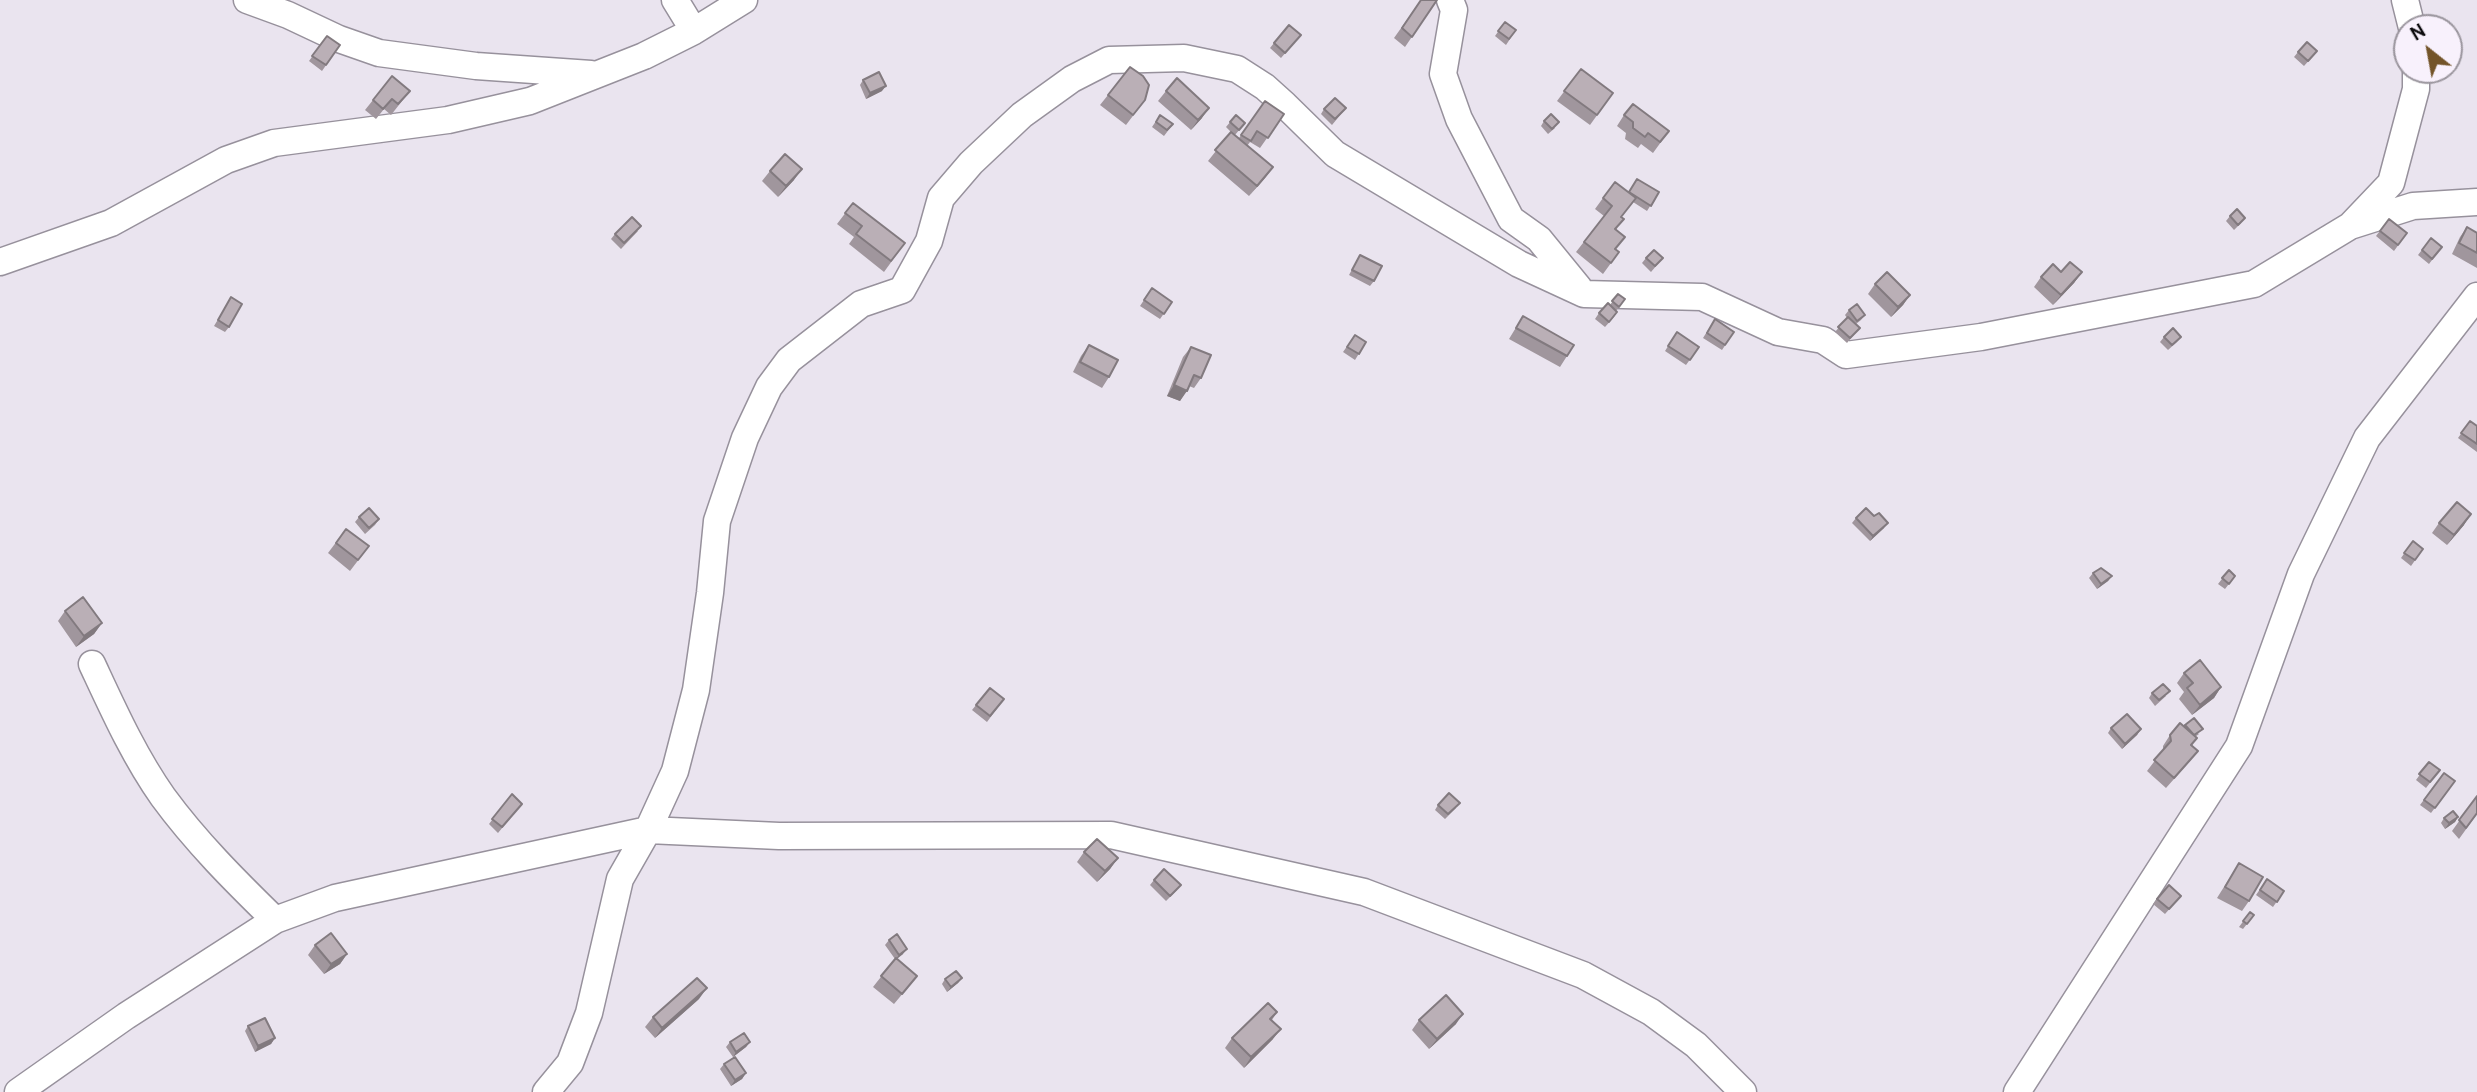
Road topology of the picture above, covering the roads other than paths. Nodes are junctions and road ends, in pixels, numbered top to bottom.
1 (247, 0) edge
2 (675, 0) edge
3 (744, 0) edge
4 (1450, 0) edge
5 (694, 31) junction
6 (597, 74) junction
7 (2416, 84) edge
8 (2477, 202) edge
9 (2350, 226) junction
10 (0, 262) edge
11 (1584, 294) junction
12 (2477, 296) edge
13 (92, 664) dead end
14 (648, 830) junction
15 (275, 920) junction
16 (18, 1092) edge
17 (546, 1092) edge
18 (1743, 1092) edge
19 (2017, 1092) edge

1 - 6 street
2 - 5 street
3 - 5 street
4 - 11 street
5 - 6 street
6 - 10 street
7 - 9 street
8 - 9 street
9 - 11 street
11 - 14 street
12 - 19 street
13 - 15 street
14 - 15 street
14 - 17 street
14 - 18 street
15 - 16 street

